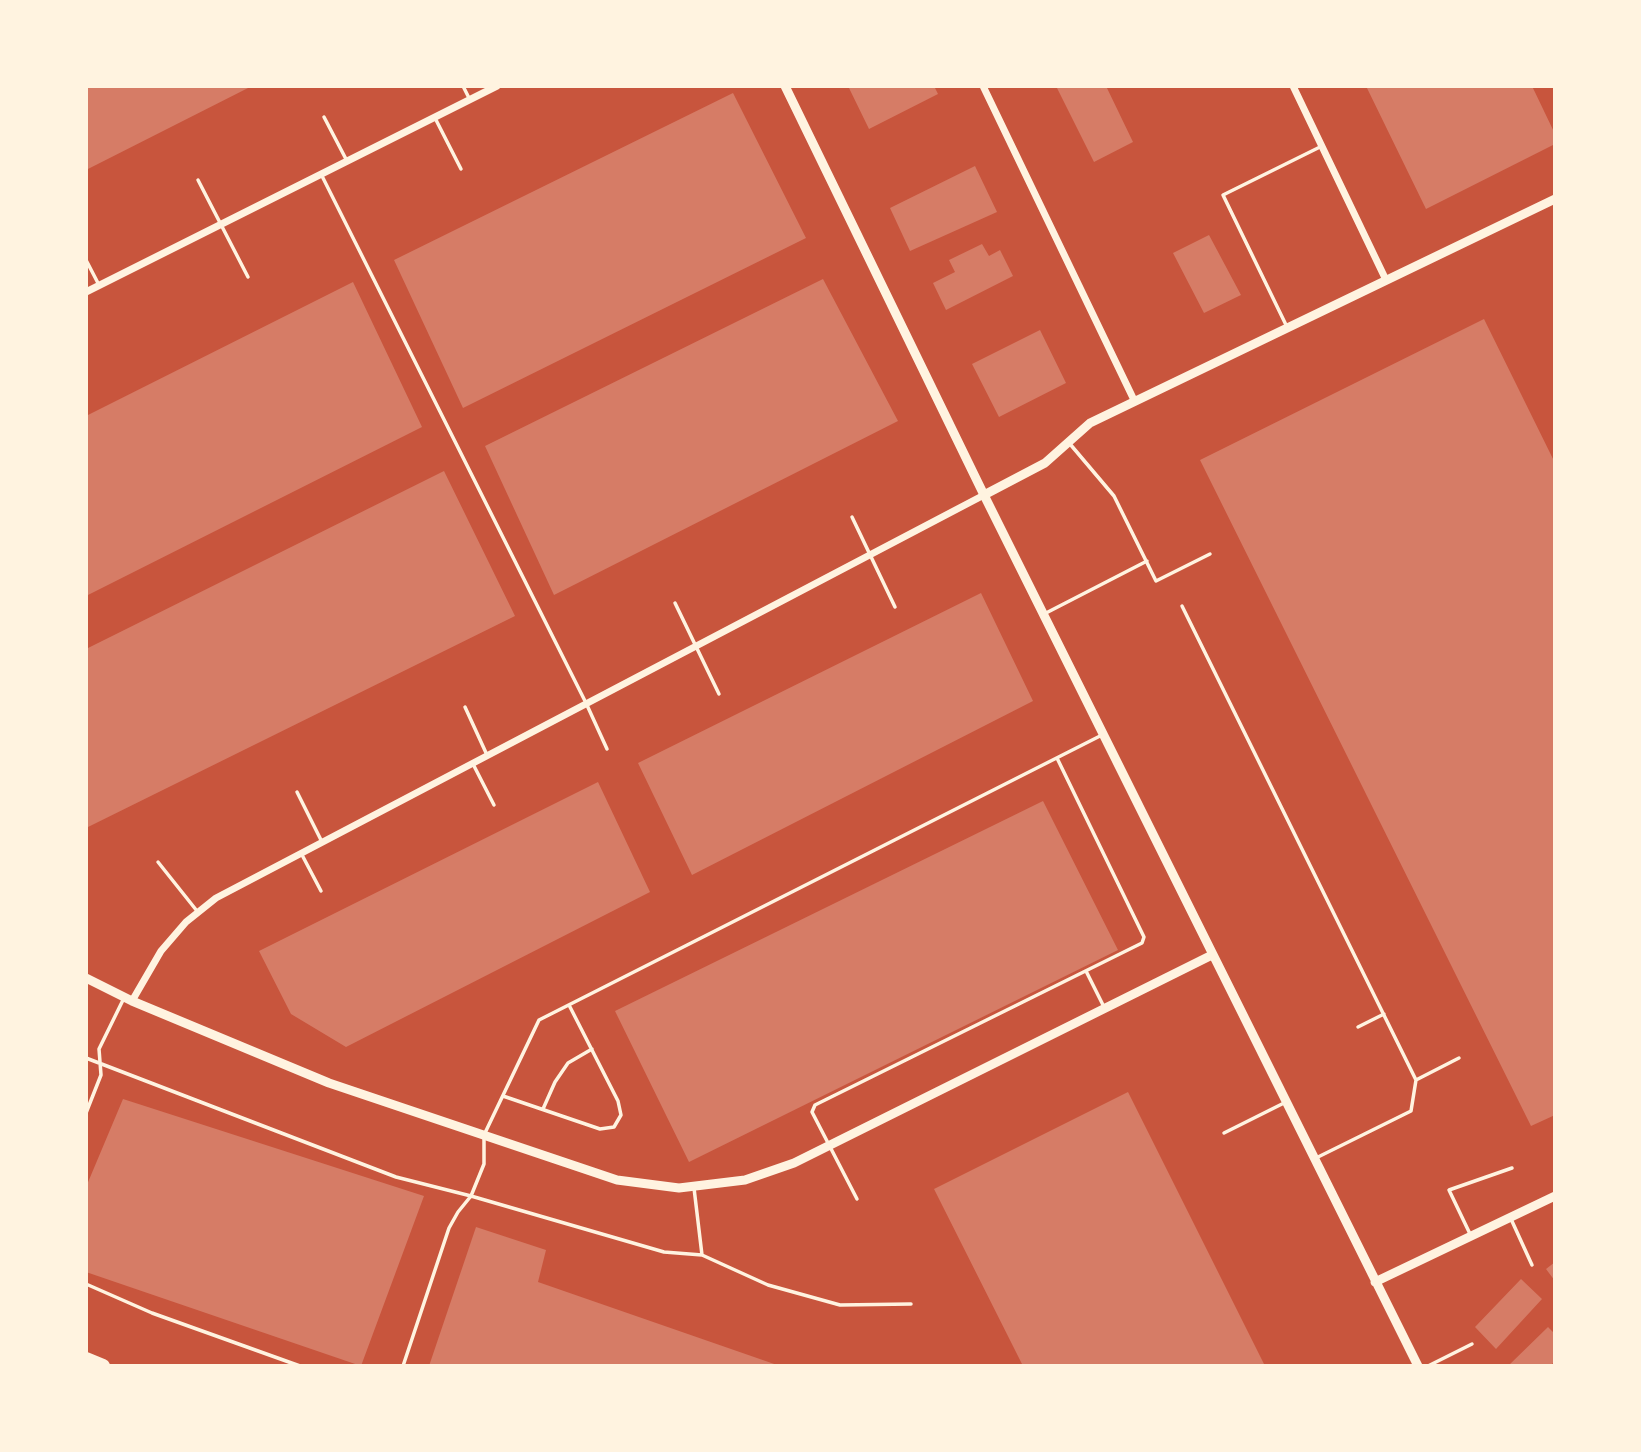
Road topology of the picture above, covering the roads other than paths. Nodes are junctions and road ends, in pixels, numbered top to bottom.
1 (463, 86) edge
2 (497, 86) edge
3 (785, 86) edge
4 (983, 86) edge
5 (1293, 86) edge
6 (470, 100) junction
7 (324, 117) dead end
8 (435, 117) junction
9 (1322, 146) junction
10 (347, 161) junction
11 (461, 169) dead end
12 (321, 174) junction
13 (198, 180) dead end
14 (1555, 199) edge
15 (221, 224) junction
16 (86, 260) edge
17 (248, 277) dead end
18 (1386, 279) junction
19 (99, 285) junction
20 (86, 292) edge
21 (1287, 327) junction
22 (1134, 400) junction
23 (1069, 442) junction
24 (984, 495) junction
25 (852, 517) dead end
26 (869, 553) junction
27 (1210, 554) dead end
28 (1147, 561) junction
29 (675, 603) dead end
30 (1182, 606) dead end
31 (895, 607) dead end
32 (1044, 614) junction
33 (695, 645) junction
34 (719, 694) dead end
35 (586, 703) junction
36 (465, 707) dead end
37 (1104, 734) junction
38 (607, 750) dead end
39 (487, 755) junction
40 (1057, 758) junction
41 (472, 763) junction
42 (297, 792) dead end
43 (494, 805) dead end
44 (322, 842) junction
45 (301, 853) junction
46 (158, 862) dead end
47 (321, 891) dead end
48 (198, 912) junction
49 (1212, 955) junction
50 (1086, 971) junction
51 (86, 978) edge
52 (128, 999) junction
53 (569, 1005) junction
54 (1105, 1009) junction
55 (1384, 1014) junction
56 (1358, 1027) dead end
57 (592, 1049) junction
58 (86, 1058) edge
59 (1459, 1058) dead end
60 (100, 1065) junction
61 (1416, 1080) junction
62 (503, 1096) junction
63 (1285, 1103) junction
64 (542, 1109) junction
65 (86, 1113) edge
66 (1224, 1133) dead end
67 (484, 1135) junction
68 (831, 1145) junction
69 (1313, 1159) junction
70 (1513, 1168) dead end
71 (694, 1186) junction
72 (471, 1196) junction
73 (1555, 1196) edge
74 (858, 1199) dead end
75 (1510, 1217) junction
76 (1471, 1236) junction
77 (702, 1255) junction
78 (1532, 1265) dead end
79 (1375, 1282) junction
80 (86, 1284) edge
81 (911, 1304) dead end
82 (1472, 1344) dead end
83 (86, 1359) edge
84 (103, 1366) edge
85 (300, 1366) edge
86 (403, 1366) edge
87 (1418, 1366) edge
88 (1428, 1366) edge

1 - 6 lane
2 - 6 street
3 - 24 street
4 - 22 street
5 - 9 street
6 - 8 street
7 - 10 lane
8 - 10 street
8 - 11 lane
9 - 18 street
9 - 21 lane
10 - 12 street
12 - 15 street
12 - 35 lane
13 - 15 lane
14 - 18 street
15 - 17 lane
15 - 19 street
16 - 19 lane
18 - 21 street
19 - 20 street
21 - 22 street
22 - 23 street
23 - 24 street
23 - 28 lane
24 - 26 street
24 - 32 street
25 - 26 lane
26 - 31 lane
26 - 33 street
27 - 28 lane
28 - 32 lane
29 - 33 lane
30 - 55 lane
32 - 37 street
33 - 34 lane
33 - 35 street
35 - 38 lane
35 - 39 street
36 - 39 lane
37 - 40 lane
37 - 49 street
39 - 41 street
40 - 50 lane
40 - 53 lane
41 - 43 lane
41 - 44 street
42 - 44 lane
44 - 45 street
45 - 47 lane
45 - 48 street
46 - 48 lane
48 - 52 street
49 - 54 street
49 - 63 street
50 - 54 lane
50 - 68 lane
51 - 52 street
52 - 60 lane
52 - 67 street
53 - 57 lane
53 - 62 lane
54 - 68 street
55 - 56 lane
55 - 61 lane
57 - 64 lane
57 - 64 lane
58 - 60 lane
59 - 61 lane
60 - 65 lane
60 - 72 lane
61 - 69 lane
62 - 64 lane
62 - 67 lane
63 - 66 lane
63 - 69 street
67 - 71 street
67 - 72 lane
68 - 71 street
68 - 74 lane
69 - 79 street
70 - 76 lane
71 - 77 lane
72 - 77 lane
72 - 86 lane
73 - 75 street
75 - 76 street
75 - 78 lane
76 - 79 street
77 - 81 lane
79 - 87 street
80 - 85 lane
82 - 88 lane
83 - 84 highway

